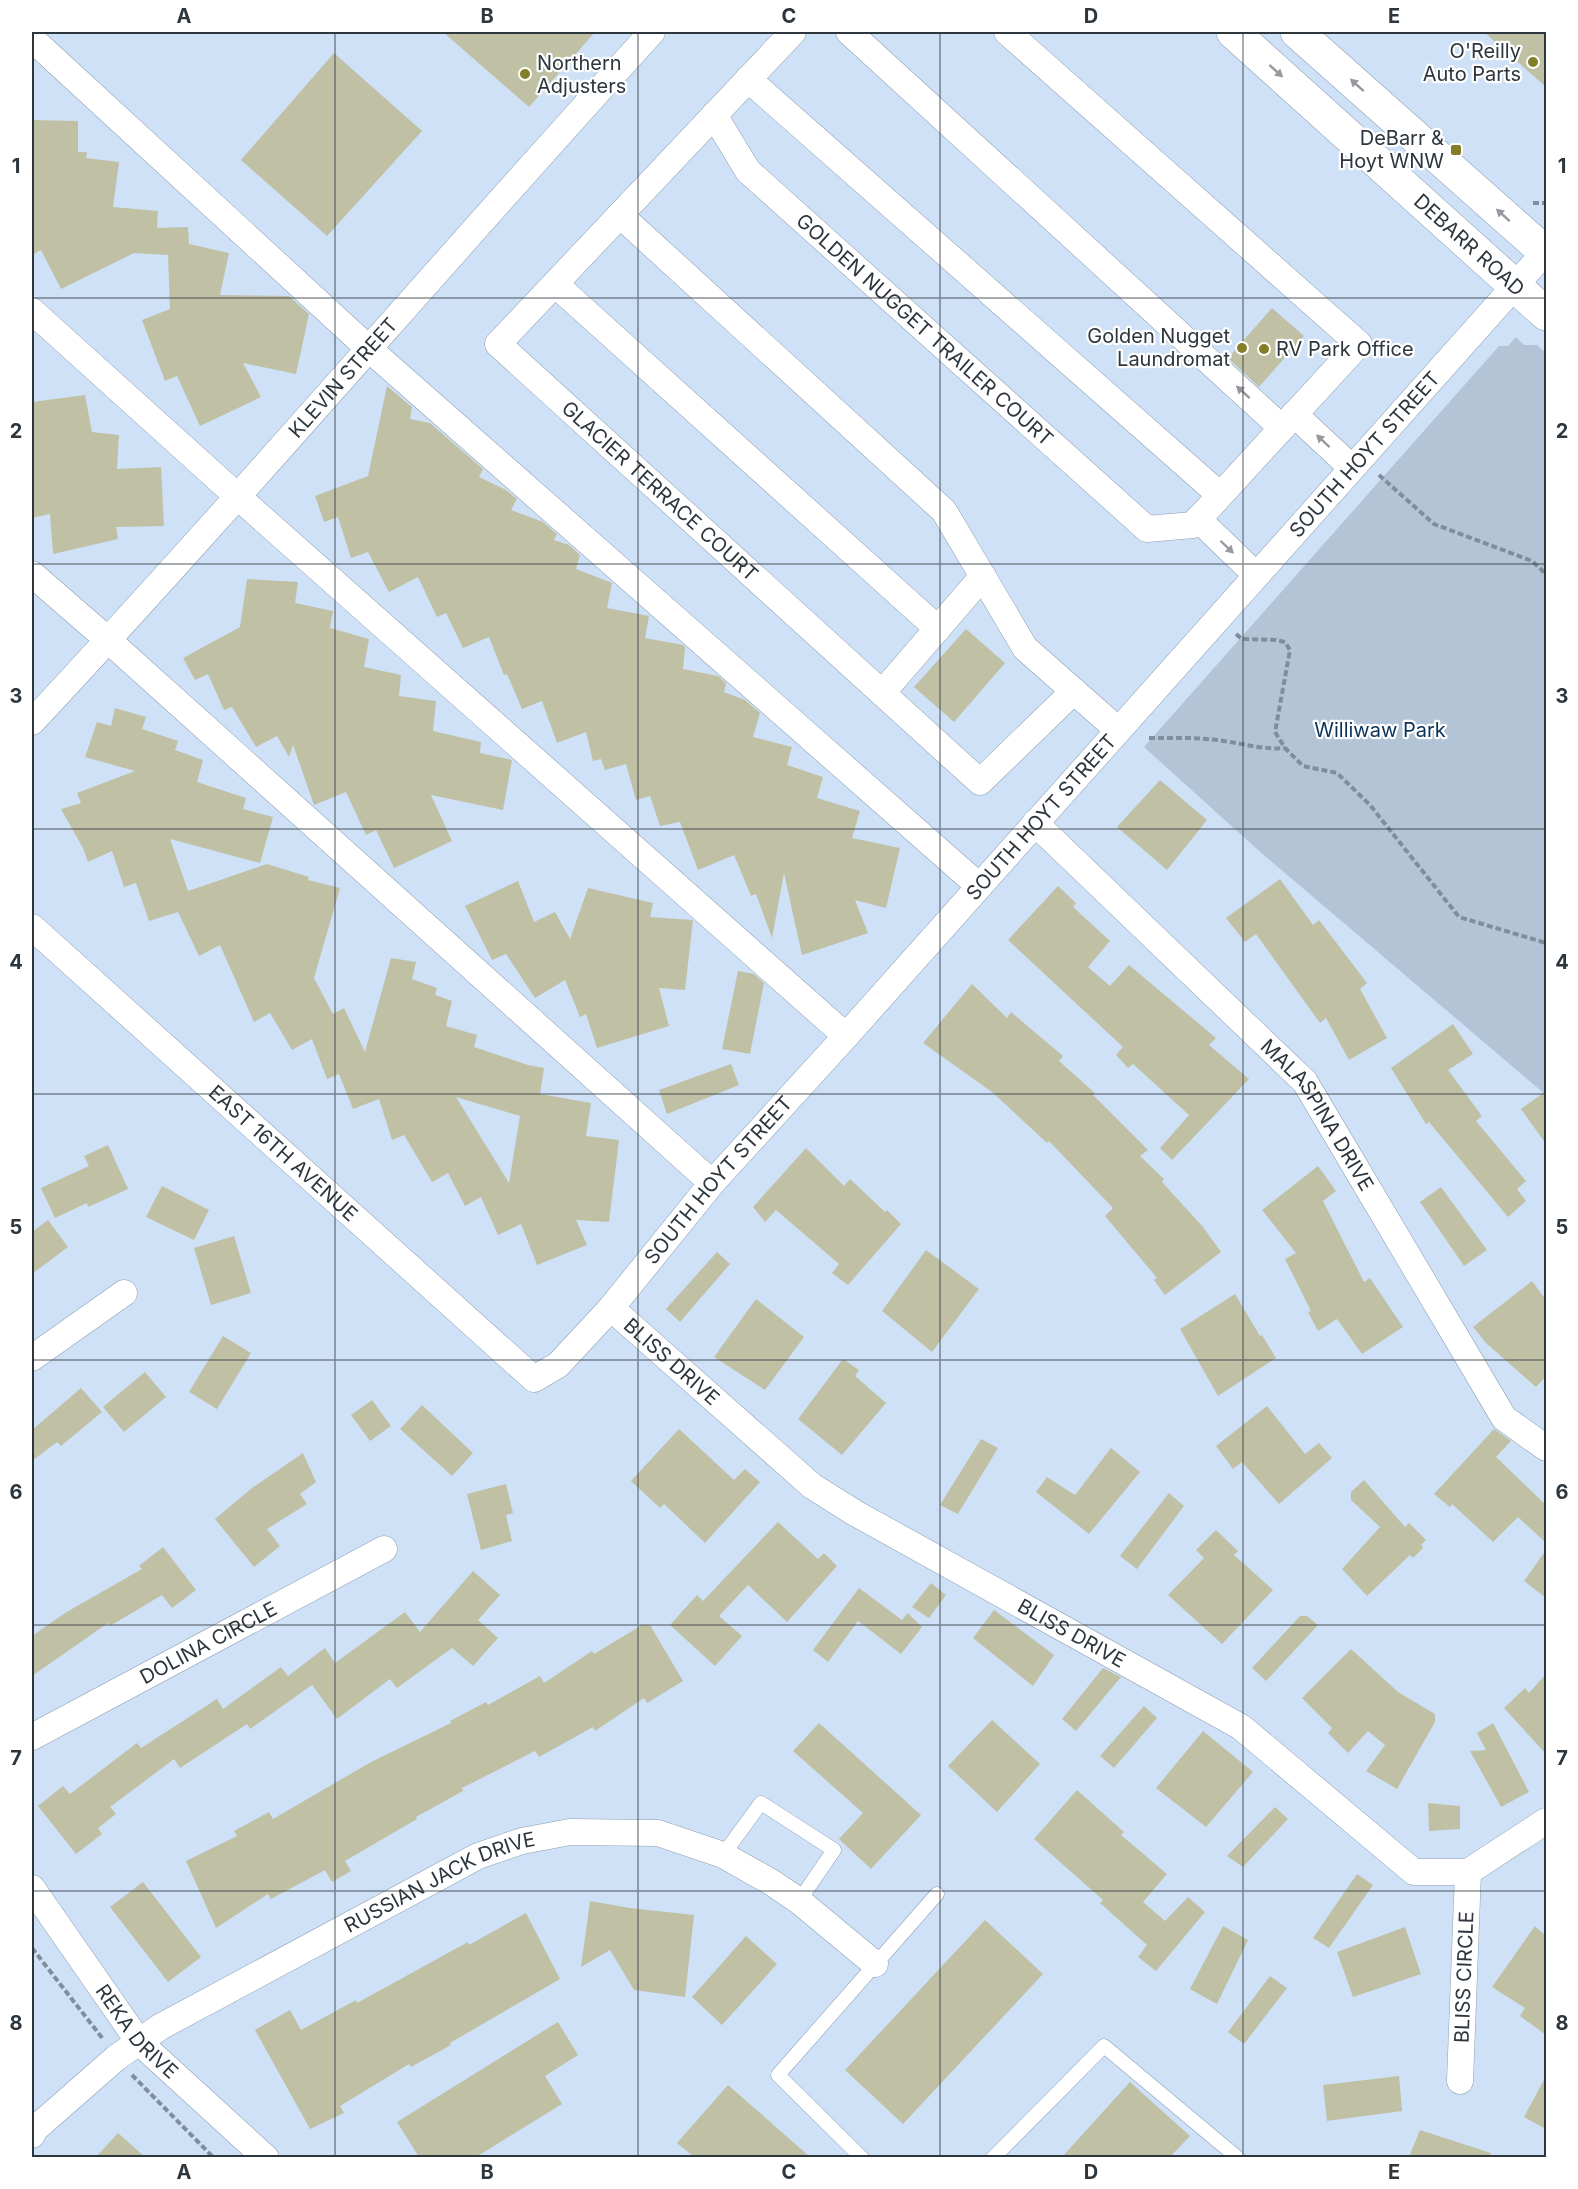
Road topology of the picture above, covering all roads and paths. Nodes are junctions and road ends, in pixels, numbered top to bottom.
1 (652, 32) edge
2 (793, 32) edge
3 (849, 32) edge
4 (1007, 32) edge
5 (1233, 32) edge
6 (1298, 32) edge
7 (32, 39) edge
8 (748, 79) junction
9 (714, 116) junction
10 (620, 215) junction
11 (1546, 252) edge
12 (555, 284) junction
13 (1516, 285) junction
14 (32, 311) edge
15 (1546, 314) edge
16 (368, 348) junction
17 (1288, 421) junction
18 (1357, 463) junction
19 (1220, 495) junction
20 (237, 496) junction
21 (1198, 519) junction
22 (32, 574) edge
23 (1546, 574) edge
24 (1256, 575) junction
25 (983, 576) junction
26 (1218, 618) junction
27 (938, 629) junction
28 (108, 640) junction
29 (1074, 691) junction
30 (882, 693) junction
31 (32, 722) edge
32 (1118, 730) junction
33 (1149, 738) dead end
34 (1285, 748) junction
35 (1035, 823) junction
36 (979, 886) junction
37 (32, 927) edge
38 (1546, 943) edge
39 (846, 1036) junction
40 (712, 1183) junction
41 (124, 1293) dead end
42 (611, 1308) junction
43 (32, 1358) edge
44 (534, 1379) joint
45 (1546, 1448) edge
46 (384, 1549) dead end
47 (32, 1737) edge
48 (1546, 1821) edge
49 (723, 1855) junction
50 (1468, 1872) junction
51 (32, 1888) edge
52 (937, 1894) dead end
53 (799, 1901) junction
54 (875, 1964) junction
55 (139, 2042) junction
56 (1460, 2081) dead end
57 (32, 2135) edge
58 (1235, 2156) edge
59 (266, 2157) edge
60 (862, 2157) edge
61 (993, 2157) edge

1 - 16 street, KLEVIN STREET
2 - 8 street
17 -> 3 street
4 - 17 street
5 -> 13 main road, DEBARR ROAD
11 -> 6 main road
7 - 16 street
8 - 9 street
8 - 19 street
9 - 10 street, GLACIER TERRACE COURT
9 - 21 street, GOLDEN NUGGET TRAILER COURT
10 - 12 street, GLACIER TERRACE COURT
10 - 25 street
11 - 13 street, SOUTH HOYT STREET
12 - 27 street
12 - 30 street, GLACIER TERRACE COURT
13 - 15 main road, DEBARR ROAD
13 - 18 street, SOUTH HOYT STREET
14 - 20 street
16 - 20 street, KLEVIN STREET
16 - 36 street
18 -> 17 street
17 - 19 street
18 - 23 path
18 - 24 street, SOUTH HOYT STREET
19 - 21 street
20 - 28 street, KLEVIN STREET
20 - 39 street
21 -> 24 street
22 - 28 street
24 - 26 street, SOUTH HOYT STREET
25 - 27 street
25 - 29 street
26 - 32 street, SOUTH HOYT STREET
26 - 34 path
27 - 30 street
28 - 31 street, KLEVIN STREET
28 - 40 street
29 - 30 street, GLACIER TERRACE COURT
29 - 32 street
32 - 35 street, SOUTH HOYT STREET
33 - 34 path
34 - 38 path
35 - 36 street, SOUTH HOYT STREET
35 - 45 street, MALASPINA DRIVE
36 - 39 street, SOUTH HOYT STREET
37 - 44 street, EAST 16TH AVENUE
39 - 40 street, SOUTH HOYT STREET
40 - 42 street, SOUTH HOYT STREET
41 - 43 street
42 - 44 street, SOUTH HOYT STREET
42 - 50 street, BLISS DRIVE
46 - 47 street, DOLINA CIRCLE
48 - 50 street
49 - 53 street, RUSSIAN JACK DRIVE
49 - 53 lane
49 - 55 street, RUSSIAN JACK DRIVE
50 - 56 street, BLISS CIRCLE
51 - 55 street, REKA DRIVE
52 - 54 lane
53 - 54 street, RUSSIAN JACK DRIVE
54 - 60 lane
55 - 57 street, RUSSIAN JACK DRIVE
55 - 59 street, REKA DRIVE
58 - 61 lane

